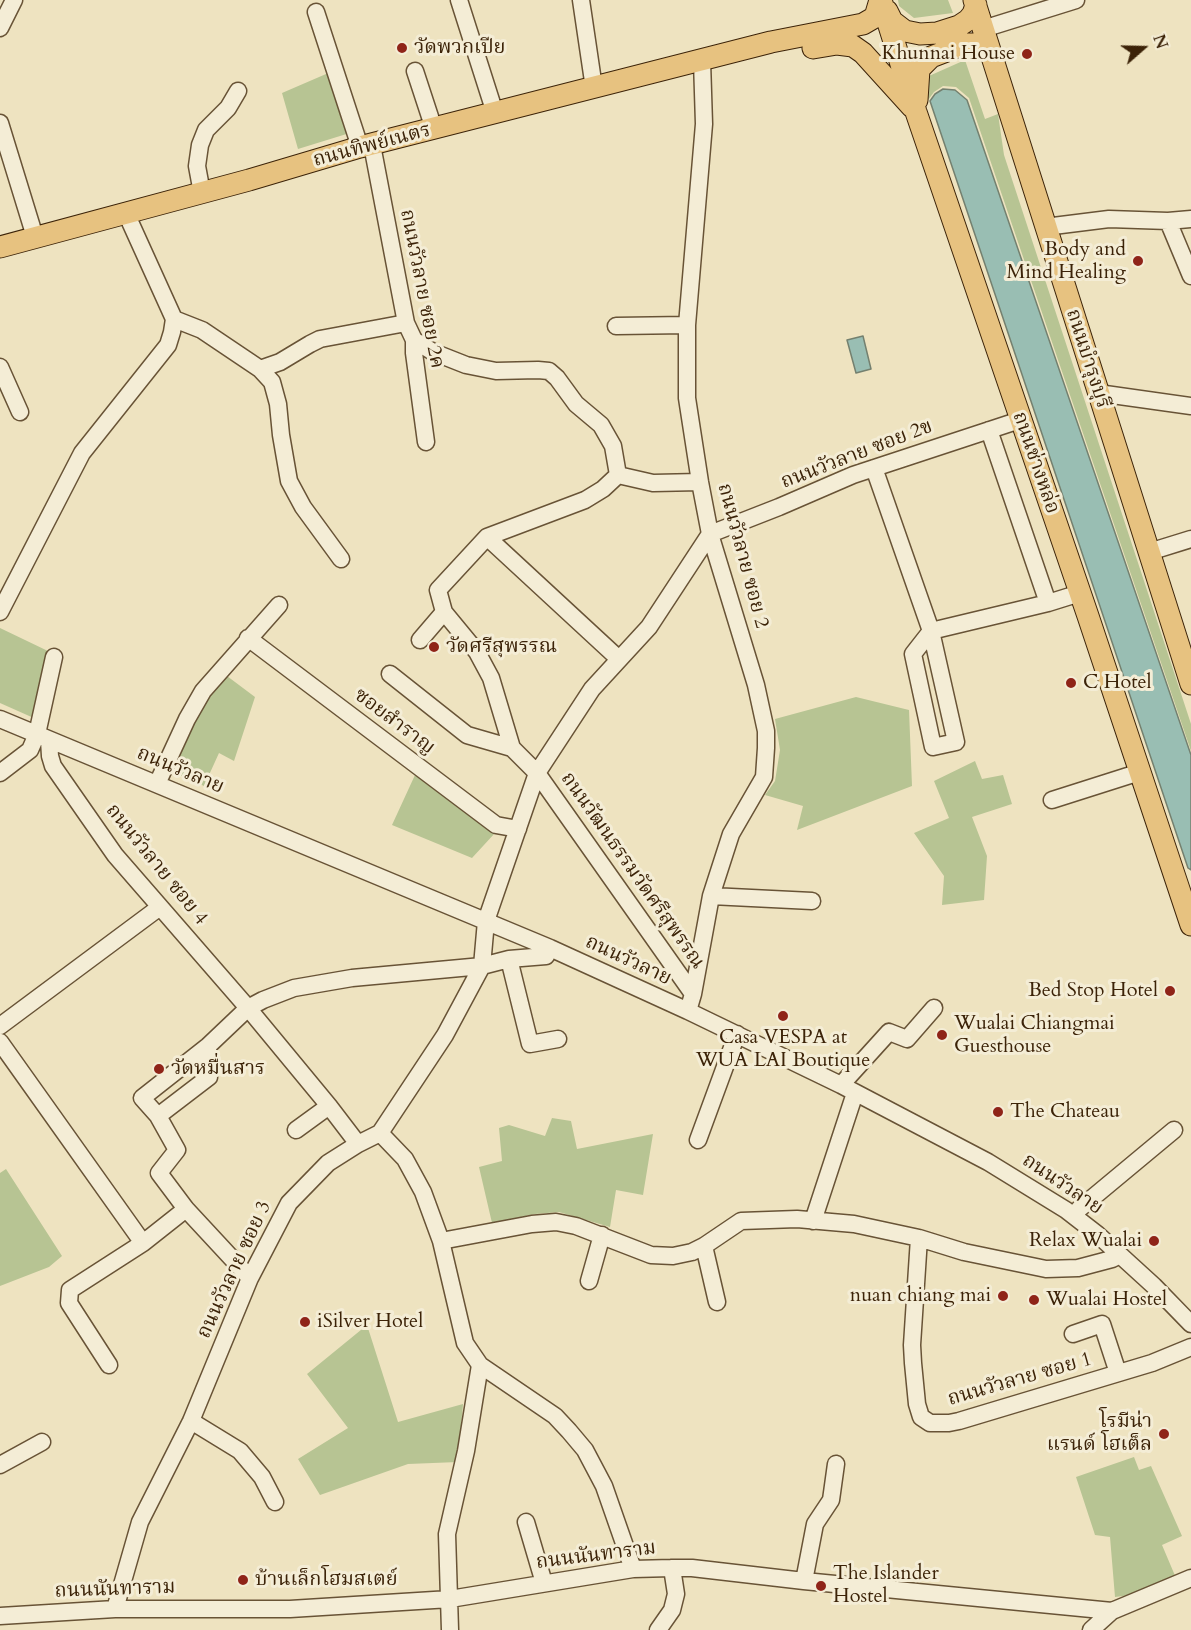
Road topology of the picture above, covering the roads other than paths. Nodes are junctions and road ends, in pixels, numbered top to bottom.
1 (14, 0) edge
2 (459, 0) edge
3 (581, 0) edge
4 (881, 0) edge
5 (1076, 0) edge
6 (975, 2) edge
7 (316, 12) dead end
8 (0, 28) edge
9 (983, 29) junction
10 (989, 49) junction
11 (745, 50) junction
12 (702, 61) junction
13 (415, 71) dead end
14 (594, 88) junction
15 (238, 91) dead end
16 (916, 112) junction
17 (495, 113) junction
18 (0, 123) edge
19 (434, 129) junction
20 (366, 146) junction
21 (202, 193) junction
22 (126, 213) junction
23 (1191, 219) edge
24 (1168, 221) junction
25 (1045, 226) junction
26 (35, 237) junction
27 (0, 247) edge
28 (1191, 276) edge
29 (174, 319) junction
30 (406, 323) junction
31 (687, 325) junction
32 (616, 326) dead end
33 (414, 340) junction
34 (0, 367) edge
35 (260, 369) junction
36 (1098, 393) junction
37 (1191, 406) edge
38 (20, 412) dead end
39 (1020, 420) junction
40 (989, 430) junction
41 (426, 442) dead end
42 (874, 468) junction
43 (618, 475) junction
44 (700, 482) junction
45 (710, 534) junction
46 (487, 537) junction
47 (1191, 539) edge
48 (1149, 552) junction
49 (341, 559) dead end
50 (1080, 593) junction
51 (1048, 603) junction
52 (279, 605) dead end
53 (0, 612) edge
54 (444, 612) junction
55 (931, 631) junction
56 (248, 638) junction
57 (1184, 639) edge
58 (420, 640) dead end
59 (54, 657) dead end
60 (619, 659) junction
61 (390, 674) dead end
62 (1191, 684) edge
63 (0, 719) edge
64 (43, 737) junction
65 (512, 748) junction
66 (1140, 772) junction
67 (0, 773) edge
68 (537, 773) junction
69 (157, 784) junction
70 (1052, 800) dead end
71 (518, 829) junction
72 (1174, 873) junction
73 (1191, 887) edge
74 (711, 896) junction
75 (812, 901) dead end
76 (160, 907) junction
77 (486, 921) junction
78 (1191, 925) edge
79 (550, 948) junction
80 (509, 959) junction
81 (482, 966) junction
82 (693, 994) junction
83 (248, 1008) junction
84 (934, 1008) dead end
85 (688, 1011) junction
86 (0, 1026) edge
87 (737, 1034) junction
88 (558, 1039) dead end
89 (0, 1041) edge
90 (208, 1046) junction
91 (848, 1089) junction
92 (329, 1106) junction
93 (158, 1116) junction
94 (296, 1130) dead end
95 (1174, 1130) dead end
96 (380, 1133) junction
97 (698, 1140) dead end
98 (358, 1144) junction
99 (186, 1209) junction
100 (1079, 1209) dead end
101 (813, 1221) junction
102 (602, 1235) junction
103 (919, 1238) junction
104 (441, 1241) junction
105 (143, 1243) junction
106 (704, 1246) junction
107 (1120, 1255) junction
108 (250, 1278) junction
109 (589, 1281) dead end
110 (717, 1302) dead end
111 (1191, 1324) edge
112 (1072, 1334) dead end
113 (1191, 1347) edge
114 (109, 1365) dead end
115 (480, 1365) junction
116 (1118, 1373) junction
117 (191, 1421) junction
118 (42, 1442) dead end
119 (836, 1464) dead end
120 (0, 1465) edge
121 (275, 1502) dead end
122 (526, 1522) dead end
123 (672, 1568) junction
124 (633, 1569) junction
125 (1191, 1578) edge
126 (804, 1581) junction
127 (544, 1583) junction
128 (450, 1599) junction
129 (115, 1609) junction
130 (1112, 1611) junction
131 (0, 1616) edge
132 (450, 1630) edge
133 (658, 1630) edge
134 (1091, 1630) edge

1 - 8 street
2 - 17 street
3 - 14 street
4 - 6 main road
4 - 11 main road, ถนนทิพย์เนตร
4 - 16 main road, ถนนช่างหล่อ
5 - 9 street
6 - 9 main road, ถนนบำรุงบุรี
7 - 20 street, ถนนวัวลาย ซอย 2ค
9 - 10 main road, ถนนบำรุงบุรี
10 - 16 main road
10 - 25 main road, ถนนบำรุงบุรี
11 - 12 main road, ถนนทิพย์เนตร
11 - 16 main road, ถนนทิพย์เนตร
12 - 14 main road, ถนนทิพย์เนตร
12 - 31 street, ถนนวัวลาย ซอย 2
13 - 19 street
14 - 17 main road, ถนนทิพย์เนตร
15 - 21 street
16 - 39 main road, ถนนช่างหล่อ
17 - 19 main road, ถนนทิพย์เนตร
18 - 26 street
19 - 20 main road, ถนนทิพย์เนตร
20 - 21 main road, ถนนทิพย์เนตร
20 - 30 street, ถนนวัวลาย ซอย 2ค
21 - 22 main road, ถนนทิพย์เนตร
22 - 26 main road, ถนนทิพย์เนตร
22 - 29 street
23 - 24 street
24 - 25 street
24 - 28 street
25 - 36 main road, ถนนบำรุงบุรี
26 - 27 main road, ถนนทิพย์เนตร
29 - 35 street
29 - 53 street
30 - 33 street, ถนนวัวลาย ซอย 2ค
30 - 35 street
31 - 32 street
31 - 44 street, ถนนวัวลาย ซอย 2
33 - 41 street, ถนนวัวลาย ซอย 2ค
33 - 43 street
34 - 38 street
35 - 49 street
36 - 37 street
36 - 48 main road, ถนนบำรุงบุรี
39 - 40 street, ถนนวัวลาย ซอย 2ข
39 - 50 main road, ถนนช่างหล่อ
40 - 42 street, ถนนวัวลาย ซอย 2ข
40 - 51 street
42 - 45 street, ถนนวัวลาย ซอย 2ข
42 - 55 street
43 - 44 street
43 - 46 street
44 - 45 street, ถนนวัวลาย ซอย 2
45 - 60 street
45 - 74 street, ถนนวัวลาย ซอย 2
46 - 54 street
46 - 60 street
47 - 48 street
48 - 57 main road, ถนนบำรุงบุรี
50 - 51 street
50 - 66 main road, ถนนช่างหล่อ
51 - 55 street
52 - 56 street
54 - 58 street
54 - 65 street
55 - 55 street
56 - 69 street
56 - 71 street, ซอยสำราญ
57 - 62 main road, ถนนบำรุงบุรี
59 - 64 street
60 - 68 street
61 - 65 street
63 - 64 street, ถนนวัวลาย
64 - 67 street
64 - 69 street, ถนนวัวลาย
64 - 76 street, ถนนวัวลาย ซอย 4
65 - 68 street, ถนนวัฒนธรรมวัดศรีสุพรรณ
66 - 70 street
66 - 72 main road, ถนนช่างหล่อ
68 - 71 street
68 - 82 street, ถนนวัฒนธรรมวัดศรีสุพรรณ
69 - 77 street, ถนนวัวลาย
71 - 77 street
72 - 73 main road
72 - 78 main road, ถนนช่างหล่อ
74 - 75 street
74 - 82 street, ถนนวัวลาย ซอย 2
76 - 83 street, ถนนวัวลาย ซอย 4
76 - 86 street
77 - 79 street, ถนนวัวลาย
77 - 81 street
79 - 80 street
79 - 85 street, ถนนวัวลาย
80 - 81 street
80 - 88 street
81 - 83 street
81 - 96 street, ถนนวัวลาย ซอย 3
82 - 85 street, ถนนวัวลาย ซอย 2
83 - 90 street
83 - 92 street, ถนนวัวลาย ซอย 4
84 - 91 street
85 - 87 street, ถนนวัวลาย
87 - 91 street, ถนนวัวลาย
87 - 97 street
89 - 105 street
90 - 93 street
90 - 93 street
91 - 101 street
91 - 107 street, ถนนวัวลาย
92 - 94 street
92 - 98 street, ถนนวัวลาย ซอย 4
93 - 99 street
95 - 100 street
96 - 98 street, ถนนวัวลาย ซอย 3
96 - 104 street
98 - 108 street, ถนนวัวลาย ซอย 3
99 - 105 street
99 - 108 street
101 - 103 street
101 - 106 street
102 - 104 street
102 - 106 street
102 - 109 street
103 - 107 street
103 - 116 street, ถนนวัวลาย ซอย 1
104 - 115 street
105 - 114 street
106 - 110 street
107 - 111 street, ถนนวัวลาย
108 - 117 street, ถนนวัวลาย ซอย 3
112 - 116 street
113 - 116 street, ถนนวัวลาย ซอย 1
115 - 124 street
115 - 128 street
117 - 121 street
117 - 129 street, ถนนวัวลาย ซอย 3
118 - 120 street
119 - 126 street
122 - 127 street
123 - 124 street, ถนนนันทาราม
123 - 126 street, ถนนนันทาราม
123 - 133 street
124 - 127 street, ถนนนันทาราม
125 - 130 street, ถนนนันทาราม
126 - 130 street, ถนนนันทาราม
127 - 128 street, ถนนนันทาราม
128 - 129 street, ถนนนันทาราม
128 - 132 street
129 - 131 street, ถนนนันทาราม
130 - 134 street

